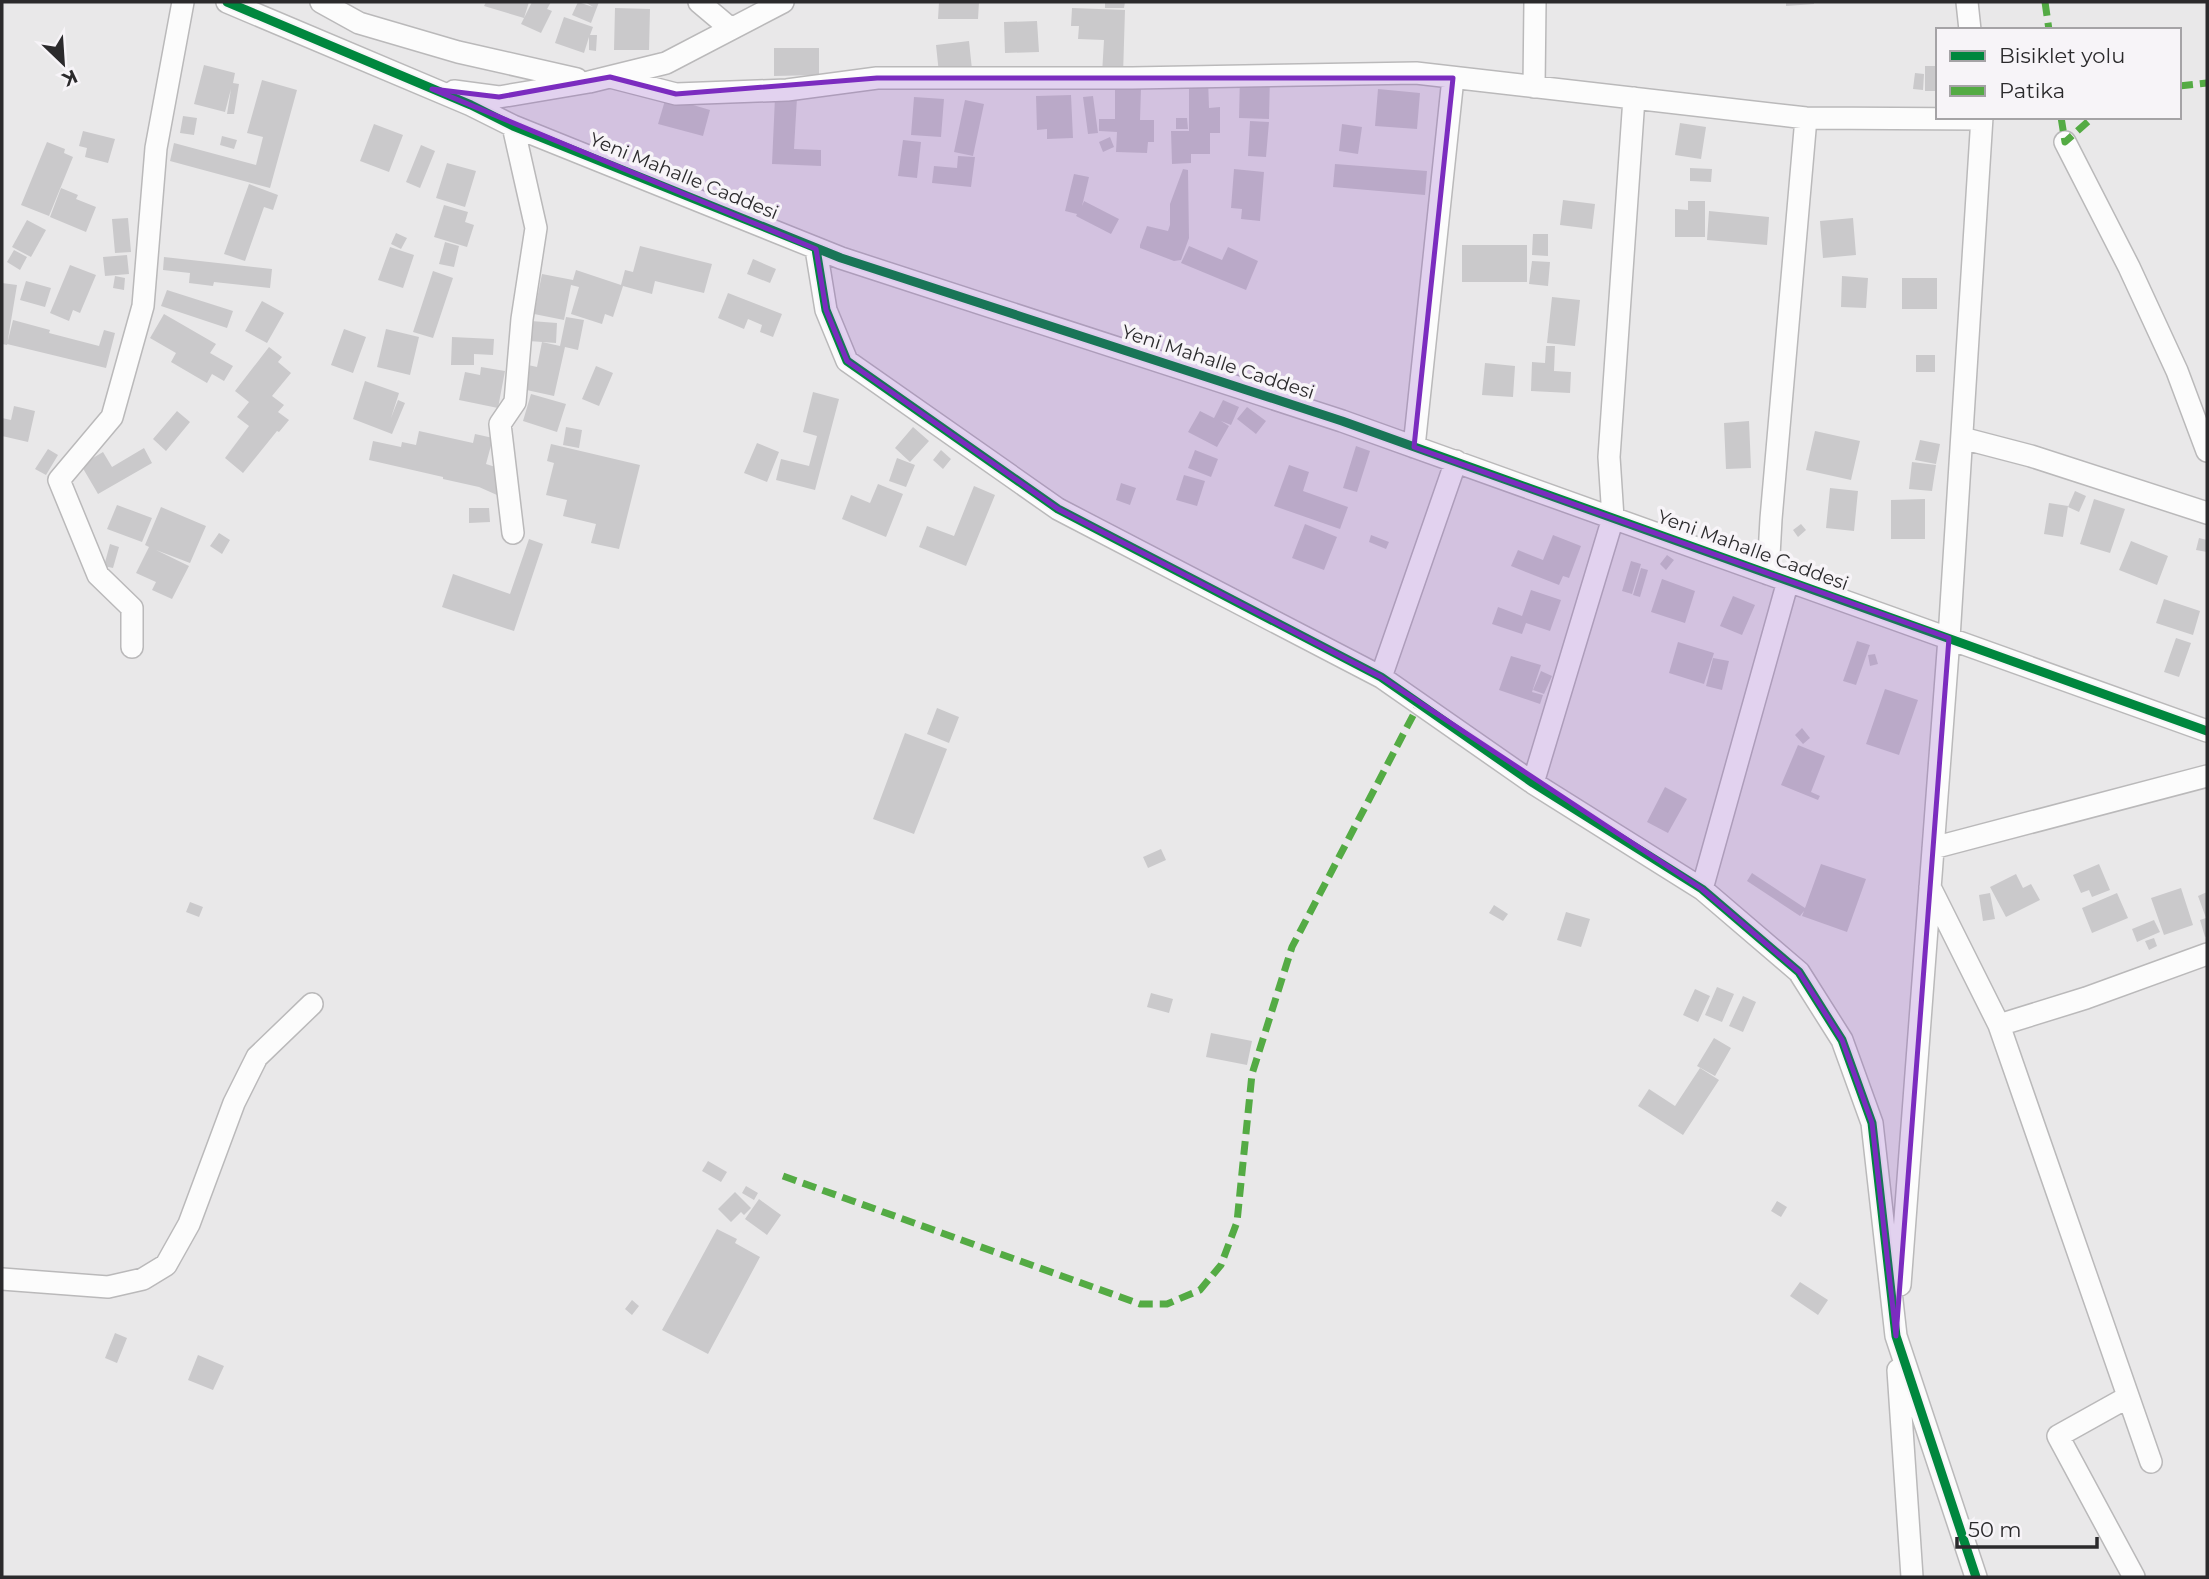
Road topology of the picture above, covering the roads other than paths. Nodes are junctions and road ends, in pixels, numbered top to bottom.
1 (183, 2) edge
2 (227, 2) edge
3 (321, 2) edge
4 (699, 2) edge
5 (783, 2) edge
6 (1535, 2) edge
7 (1967, 2) edge
8 (1970, 28) edge
9 (731, 29) junction
10 (1453, 78) junction
11 (599, 80) junction
12 (1534, 87) junction
13 (432, 89) junction
14 (1634, 98) junction
15 (1806, 118) junction
16 (1936, 118) edge
17 (1982, 119) edge
18 (513, 126) junction
19 (2065, 142) dead end
20 (816, 249) junction
21 (1962, 438) junction
22 (1414, 447) junction
23 (2207, 451) edge
24 (1455, 461) junction
25 (2207, 513) edge
26 (1613, 518) junction
27 (513, 533) dead end
28 (1778, 577) junction
29 (1949, 638) junction
30 (132, 647) dead end
31 (1381, 677) junction
32 (2207, 731) edge
33 (2207, 776) edge
34 (1533, 783) junction
35 (1933, 848) junction
36 (1930, 886) junction
37 (1702, 889) junction
38 (2207, 954) edge
39 (312, 1004) dead end
40 (1999, 1025) junction
41 (2, 1279) edge
42 (1896, 1336) junction
43 (2128, 1397) junction
44 (2151, 1462) dead end
45 (1912, 1577) edge
46 (1976, 1577) edge
47 (2134, 1577) edge

1 - 30 street
2 - 13 street, Yeni Mahalle Caddesi
3 - 11 street
4 - 9 street
5 - 9 street
6 - 12 street
7 - 8 street
9 - 11 street
10 - 11 street
10 - 12 street
10 - 22 street
11 - 13 street
12 - 14 street
13 - 18 street, Yeni Mahalle Caddesi
14 - 15 street
14 - 26 street
15 - 16 street
15 - 28 street
17 - 21 street
18 - 20 street, Yeni Mahalle Caddesi
18 - 27 street
19 - 23 street
20 - 22 street, Yeni Mahalle Caddesi
20 - 31 street
21 - 25 street
21 - 29 street
22 - 24 street, Yeni Mahalle Caddesi
24 - 26 street, Yeni Mahalle Caddesi
24 - 31 street
26 - 28 street, Yeni Mahalle Caddesi
26 - 34 street
28 - 29 street, Yeni Mahalle Caddesi
28 - 37 street
29 - 32 street, Yeni Mahalle Caddesi
29 - 35 street
31 - 34 street
33 - 35 street
34 - 37 street
35 - 36 street
36 - 40 street
36 - 42 street
37 - 42 street
38 - 40 street
39 - 41 street
40 - 43 street
42 - 45 street
42 - 46 street
43 - 44 street
43 - 47 street

